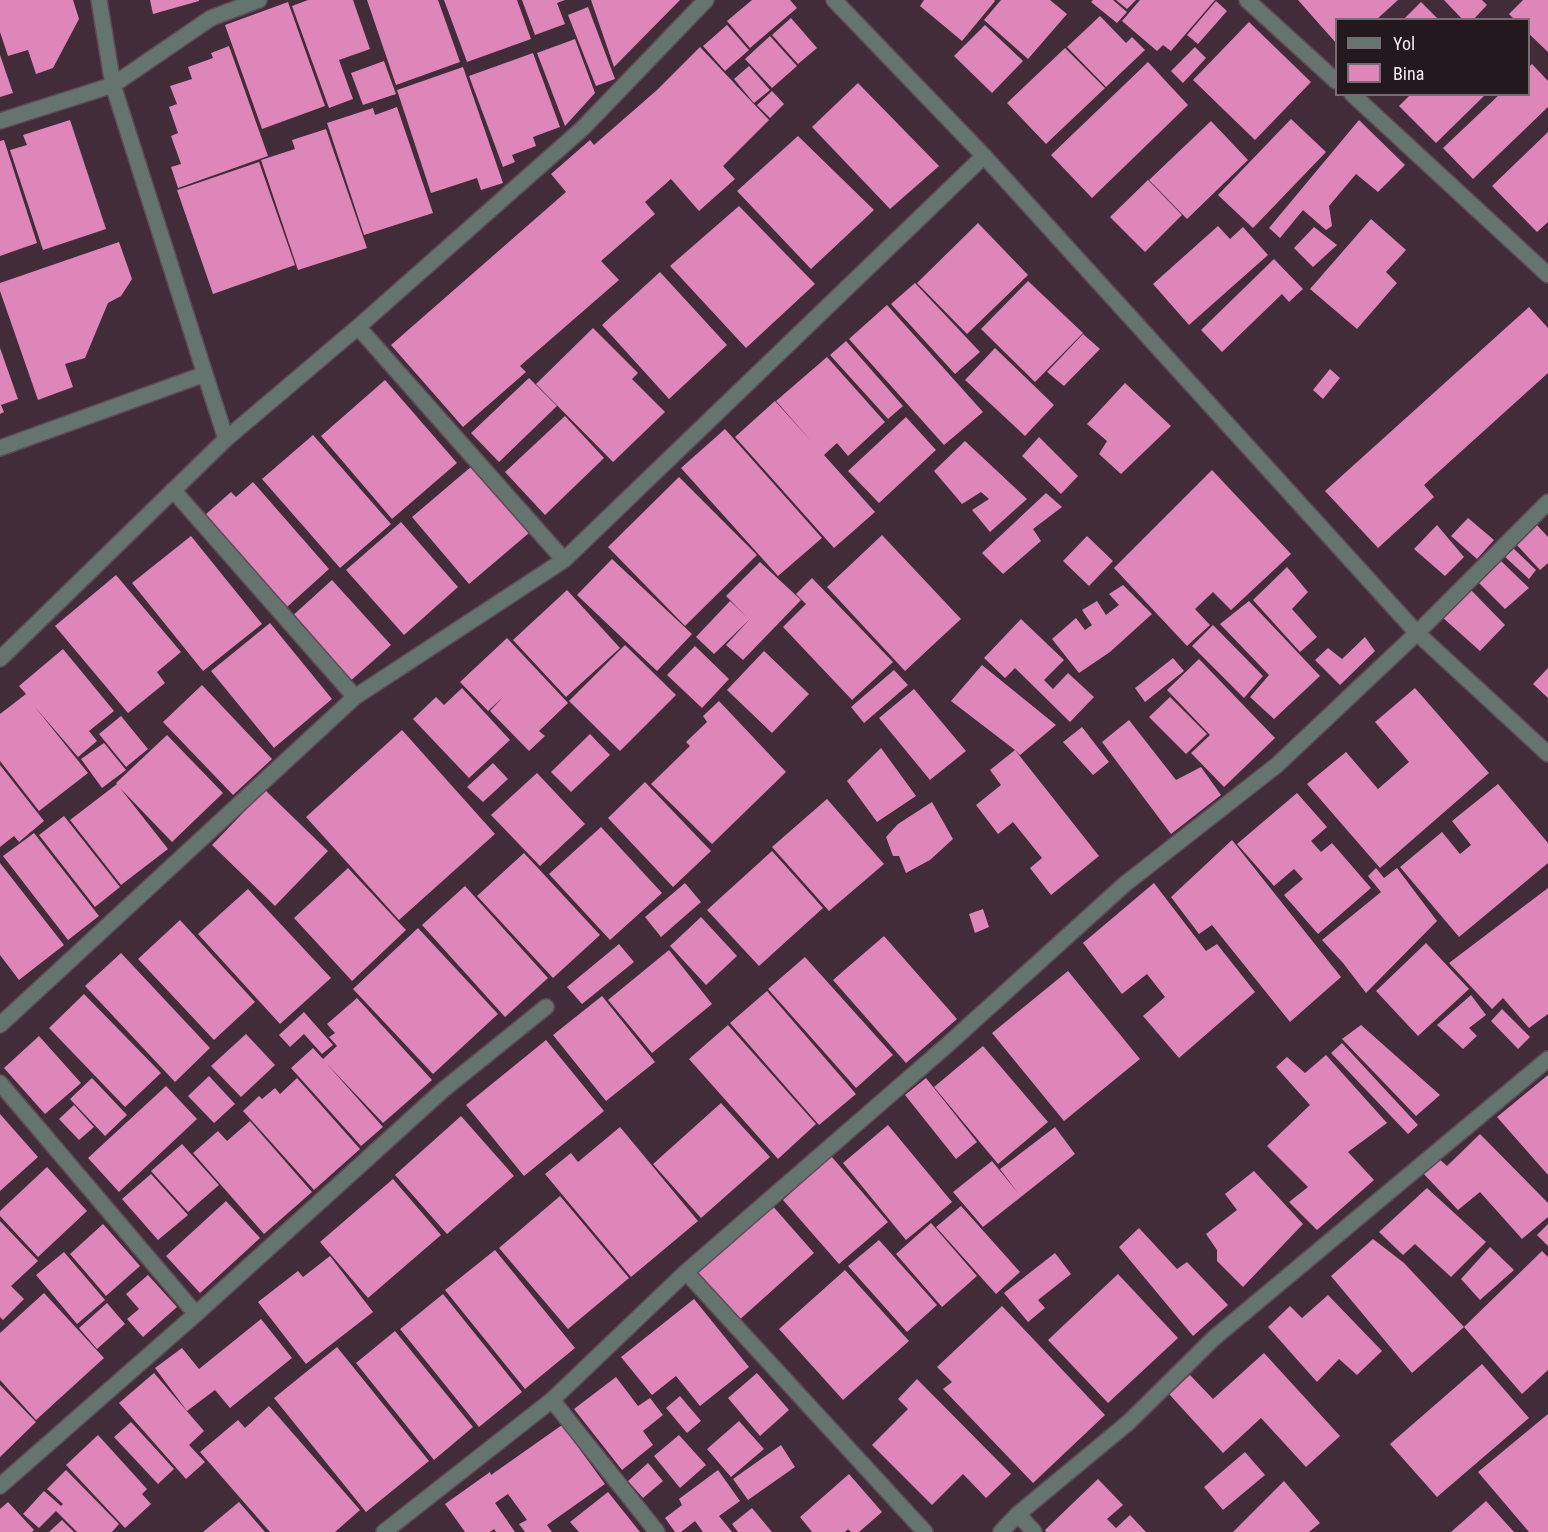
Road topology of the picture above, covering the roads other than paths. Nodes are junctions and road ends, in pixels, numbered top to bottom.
1 (99, 0) edge
2 (259, 0) edge
3 (706, 0) edge
4 (834, 0) edge
5 (1246, 0) edge
6 (1335, 80) edge
7 (113, 85) junction
8 (1354, 96) edge
9 (0, 121) edge
10 (984, 156) junction
11 (1548, 275) edge
12 (358, 327) junction
13 (205, 374) junction
14 (226, 439) junction
15 (0, 448) edge
16 (173, 490) junction
17 (1548, 502) edge
18 (564, 560) junction
19 (1417, 633) junction
20 (0, 658) edge
21 (355, 697) junction
22 (1548, 754) edge
23 (546, 1007) dead end
24 (0, 1025) edge
25 (1548, 1059) edge
26 (0, 1083) edge
27 (686, 1272) junction
28 (196, 1314) junction
29 (552, 1400) junction
30 (0, 1486) edge
31 (1018, 1514) junction
32 (384, 1532) edge
33 (657, 1532) edge
34 (925, 1532) edge
35 (1001, 1532) edge
36 (1034, 1532) edge

1 - 7 street
2 - 7 street
3 - 12 street
4 - 10 street
5 - 6 street
7 - 9 street
7 - 13 street
8 - 11 street
10 - 18 street
10 - 19 street
12 - 14 street
12 - 18 street
13 - 14 street
13 - 15 street
14 - 16 street
16 - 20 street
16 - 21 street
17 - 19 street
18 - 21 street
19 - 22 street
19 - 27 street
21 - 24 street
23 - 28 street
25 - 31 street
26 - 28 street
27 - 29 street
27 - 34 street
28 - 30 street
29 - 32 street
29 - 33 street
31 - 35 street
31 - 36 street

